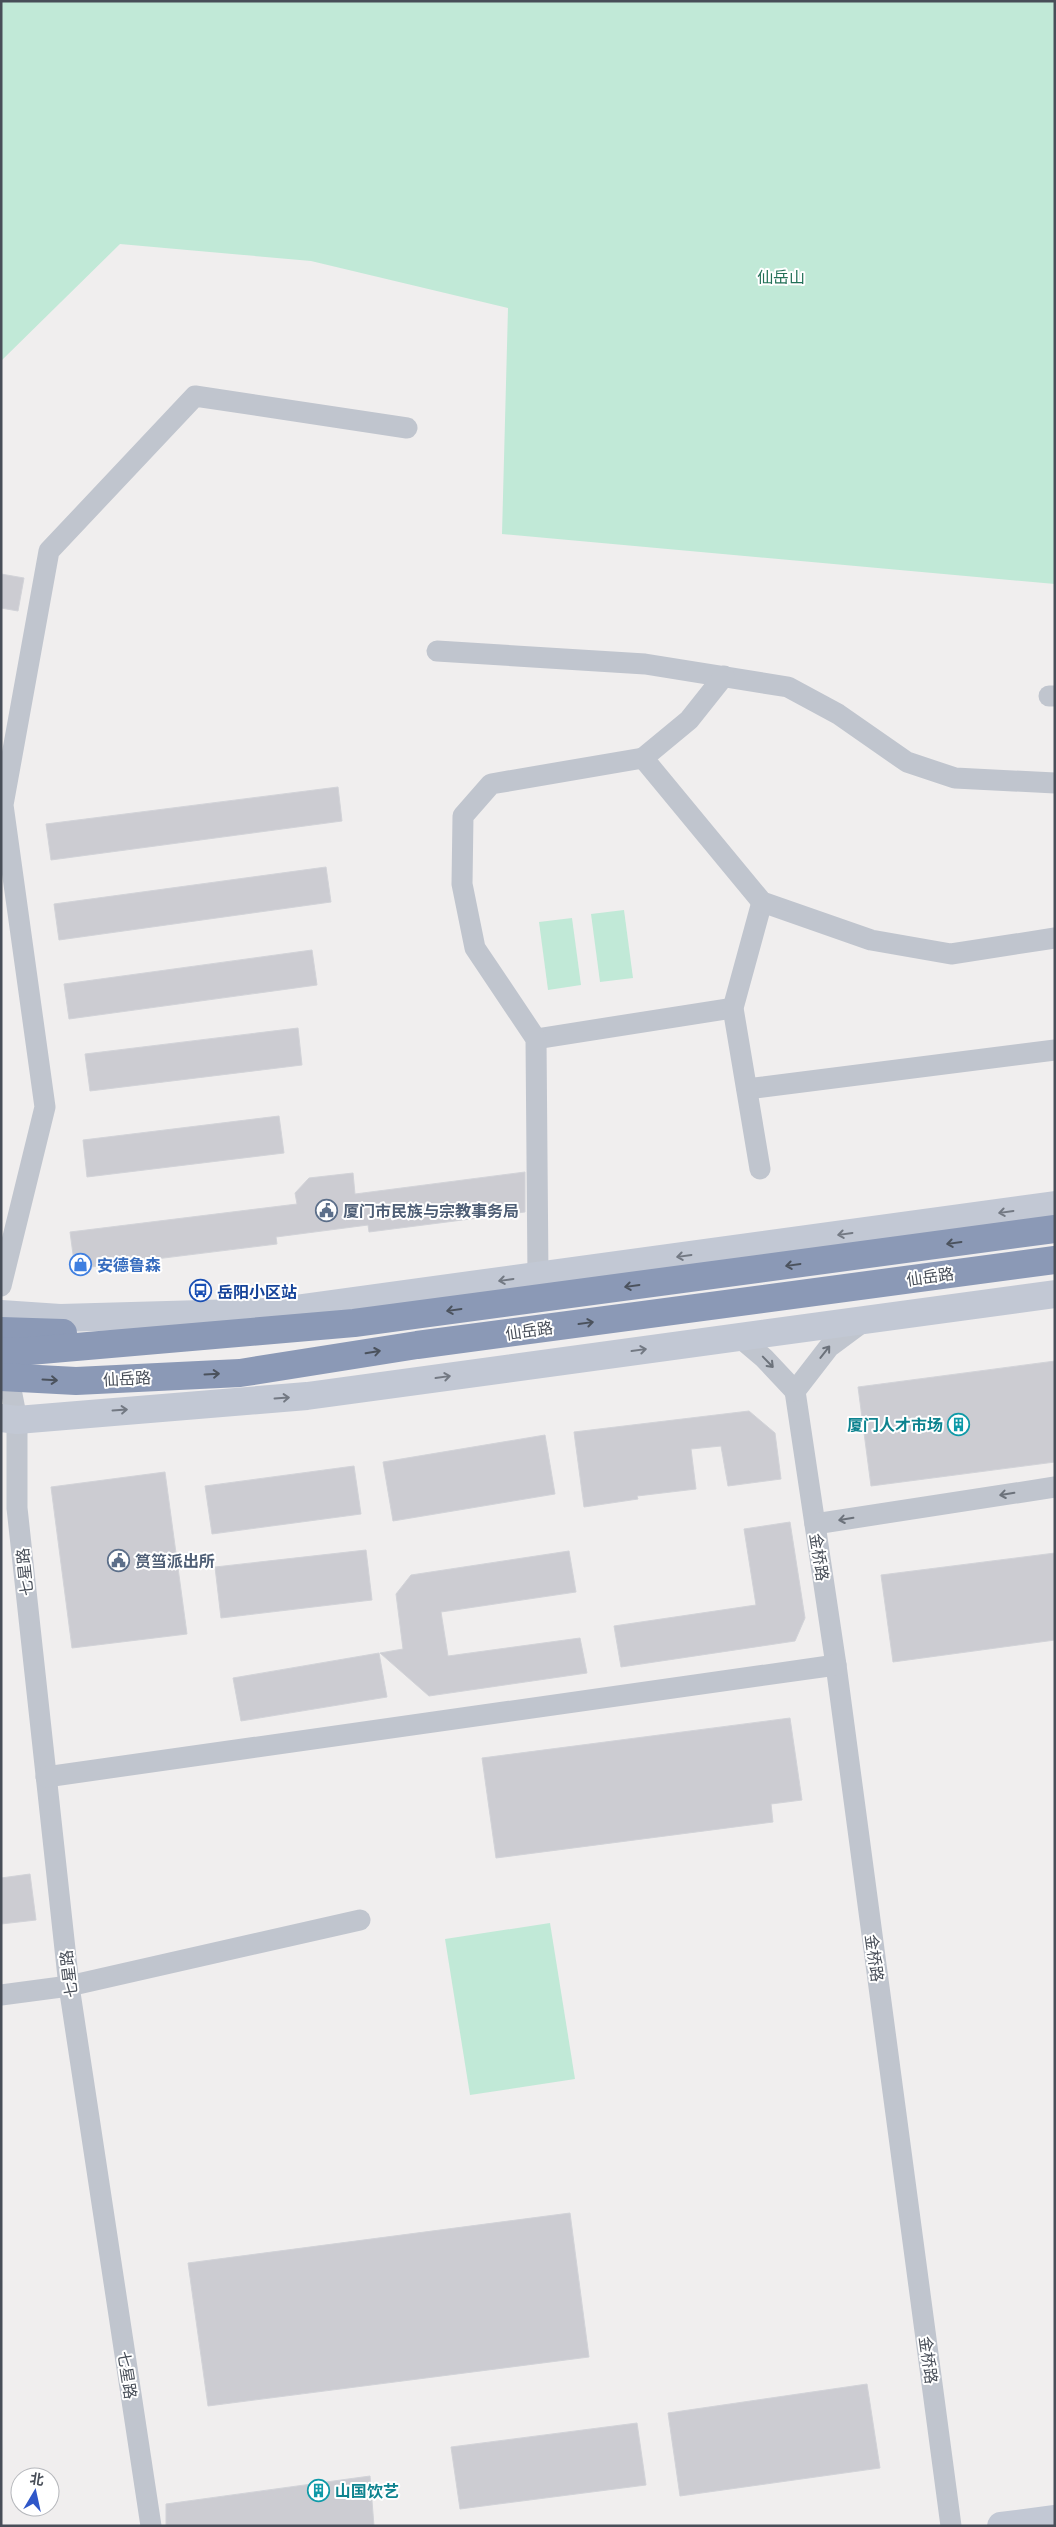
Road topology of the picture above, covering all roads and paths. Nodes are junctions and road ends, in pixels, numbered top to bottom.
1 (407, 428) dead end
2 (437, 651) dead end
3 (724, 676) junction
4 (642, 758) junction
5 (1055, 783) edge
6 (762, 902) junction
7 (1055, 938) edge
8 (733, 1008) junction
9 (536, 1039) junction
10 (1055, 1050) edge
11 (747, 1089) junction
12 (760, 1169) dead end
13 (1055, 1205) edge
14 (1055, 1230) edge
15 (1055, 1260) edge
16 (538, 1276) junction
17 (1, 1286) edge
18 (1055, 1294) edge
19 (1, 1314) edge
20 (866, 1319) junction
21 (1, 1331) edge
22 (738, 1336) junction
23 (180, 1338) junction
24 (1, 1345) edge
25 (1, 1351) edge
26 (1, 1377) edge
27 (795, 1391) junction
28 (9, 1419) edge
29 (1055, 1487) edge
30 (1, 1492) edge
31 (18, 1508) junction
32 (815, 1524) junction
33 (836, 1665) junction
34 (46, 1777) junction
35 (360, 1920) dead end
36 (69, 1986) junction
37 (1, 1995) edge
38 (1055, 2519) edge
39 (151, 2526) edge
40 (951, 2526) edge
41 (1002, 2526) edge

1 - 17 street
2 - 3 street
3 - 4 street
3 - 5 street
4 - 6 street
4 - 9 street
6 - 7 street
6 - 8 street
8 - 9 street
8 - 11 street
9 - 16 street
10 - 11 street
11 - 12 street
13 -> 16 main road
14 -> 23 highway, 仙岳路
26 -> 15 highway, 仙岳路
16 -> 19 main road
18 - 20 main road
20 - 22 main road
27 -> 20 street
21 - 23 highway
22 -> 27 street
28 -> 22 main road
23 - 25 highway, 仙岳路
24 - 28 street, 七星路
27 - 32 street, 金桥路
28 - 31 street, 七星路
29 -> 32 street
30 - 31 street
31 - 34 street, 七星路
32 - 33 street, 金桥路
33 - 34 street
33 - 40 street, 金桥路
34 - 36 street, 七星路
35 - 36 street
36 - 37 street
36 - 39 street, 七星路
38 - 41 main road

